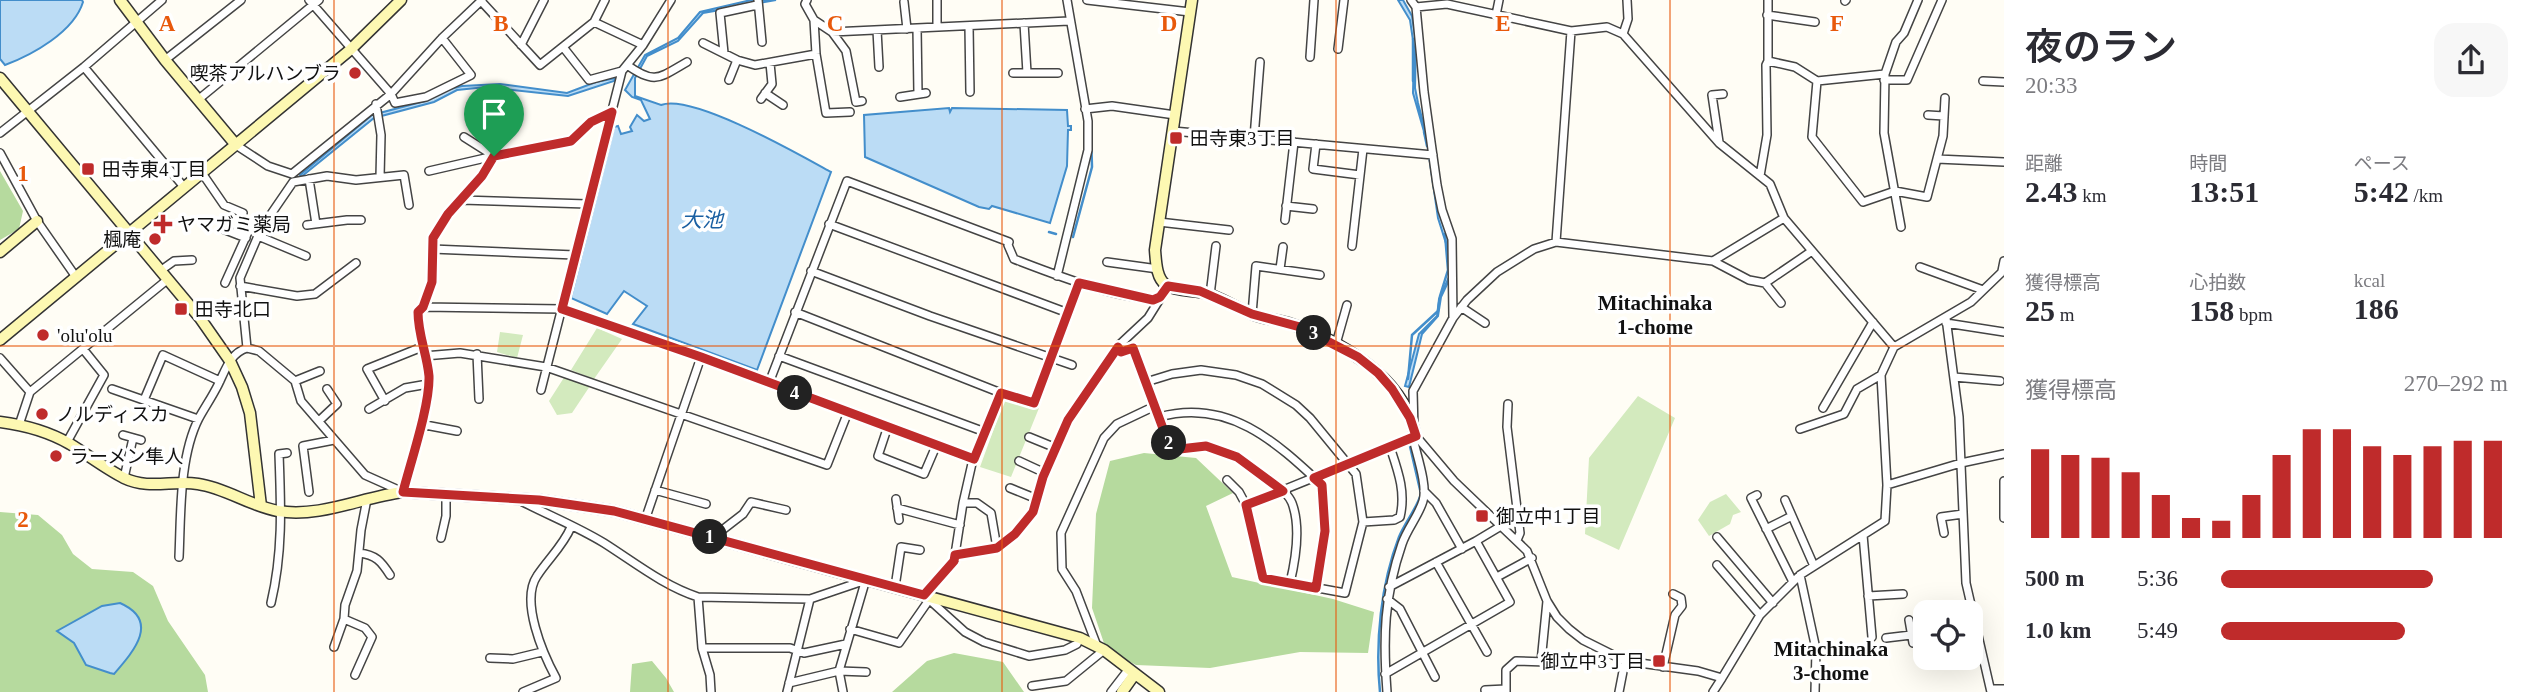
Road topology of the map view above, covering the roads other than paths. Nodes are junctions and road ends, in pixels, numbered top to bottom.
1 (120, 0) edge
2 (162, 0) edge
3 (241, 0) edge
4 (401, 0) edge
5 (544, 0) edge
6 (605, 0) edge
7 (671, 0) edge
8 (807, 0) edge
9 (937, 0) edge
10 (1067, 0) edge
11 (1087, 0) edge
12 (1192, 0) edge
13 (1314, 0) edge
14 (1344, 0) edge
15 (1499, 0) edge
16 (1627, 0) edge
17 (1768, 0) edge
18 (1918, 0) edge
19 (1942, 0) edge
20 (482, 1) edge
21 (313, 2) edge
22 (904, 2) dead end
23 (757, 3) edge
24 (1414, 3) edge
25 (1190, 12) junction
26 (1496, 15) junction
27 (1767, 15) junction
28 (814, 20) junction
29 (1069, 21) junction
30 (135, 22) junction
31 (594, 22) junction
32 (1815, 22) dead end
33 (1024, 23) junction
34 (969, 26) junction
35 (937, 27) junction
36 (917, 28) junction
37 (907, 29) junction
38 (877, 30) junction
39 (1571, 31) junction
40 (832, 32) junction
41 (1623, 34) junction
42 (442, 38) junction
43 (762, 42) dead end
44 (703, 43) dead end
45 (643, 44) junction
46 (521, 46) junction
47 (563, 47) junction
48 (1338, 49) dead end
49 (350, 50) junction
50 (724, 53) junction
51 (816, 54) junction
52 (1310, 57) dead end
53 (165, 60) junction
54 (737, 60) junction
55 (1768, 61) junction
56 (687, 62) dead end
57 (1260, 62) dead end
58 (770, 63) junction
59 (879, 66) dead end
60 (84, 67) junction
61 (625, 68) junction
62 (1013, 73) dead end
63 (1027, 73) junction
64 (1058, 73) dead end
65 (1884, 77) junction
66 (0, 78) edge
67 (729, 80) dead end
68 (1817, 81) junction
69 (1983, 81) dead end
70 (2004, 82) edge
71 (970, 92) dead end
72 (391, 94) junction
73 (1723, 94) dead end
74 (900, 97) dead end
75 (1945, 98) dead end
76 (199, 99) junction
77 (862, 101) dead end
78 (376, 104) junction
79 (783, 105) dead end
80 (1085, 109) junction
81 (612, 112) junction
82 (850, 112) dead end
83 (29, 113) junction
84 (1175, 115) junction
85 (1928, 115) dead end
86 (1944, 116) junction
87 (1, 131) edge
88 (1173, 131) junction
89 (464, 137) dead end
90 (1254, 138) junction
91 (1294, 142) junction
92 (1719, 143) junction
93 (1316, 144) junction
94 (236, 145) junction
95 (1363, 149) junction
96 (0, 153) edge
97 (1429, 155) junction
98 (494, 156) junction
99 (1937, 159) junction
100 (2004, 162) edge
101 (429, 171) dead end
102 (202, 173) junction
103 (1360, 175) junction
104 (1760, 176) junction
105 (380, 177) junction
106 (292, 178) junction
107 (309, 180) junction
108 (184, 187) junction
109 (1895, 191) junction
110 (461, 200) junction
111 (587, 204) junction
112 (409, 205) dead end
113 (1286, 206) junction
114 (1313, 209) dead end
115 (243, 213) dead end
116 (1784, 218) junction
117 (361, 220) dead end
118 (1285, 220) dead end
119 (37, 221) junction
120 (1159, 222) junction
121 (316, 224) junction
122 (307, 225) dead end
123 (829, 225) junction
124 (1901, 227) dead end
125 (223, 229) dead end
126 (1229, 230) dead end
127 (128, 232) junction
128 (246, 238) junction
129 (301, 242) dead end
130 (1556, 242) junction
131 (1216, 246) dead end
132 (1352, 246) dead end
133 (1283, 247) dead end
134 (432, 249) junction
135 (1812, 251) junction
136 (0, 252) edge
137 (296, 252) junction
138 (575, 255) junction
139 (306, 256) dead end
140 (192, 260) dead end
141 (1713, 261) junction
142 (2004, 261) edge
143 (1107, 262) dead end
144 (356, 263) dead end
145 (1920, 267) dead end
146 (1157, 269) junction
147 (1280, 269) junction
148 (2003, 270) edge
149 (811, 271) junction
150 (164, 275) junction
151 (1320, 275) dead end
152 (1057, 276) junction
153 (76, 277) junction
154 (225, 283) dead end
155 (1079, 283) junction
156 (1765, 283) junction
157 (240, 286) junction
158 (1168, 286) junction
159 (1983, 290) junction
160 (1210, 295) junction
161 (1160, 297) junction
162 (1781, 303) dead end
163 (1347, 305) dead end
164 (423, 307) junction
165 (1461, 307) junction
166 (562, 309) junction
167 (795, 312) junction
168 (1068, 313) junction
169 (1252, 314) junction
170 (1453, 318) junction
171 (1946, 320) junction
172 (1873, 322) junction
173 (1485, 323) dead end
174 (2004, 332) edge
175 (0, 340) edge
176 (1336, 344) junction
177 (422, 347) junction
178 (1118, 347) junction
179 (1894, 347) junction
180 (247, 348) junction
181 (83, 349) junction
182 (477, 354) junction
183 (424, 356) junction
184 (779, 356) junction
185 (701, 357) junction
186 (1051, 357) junction
187 (0, 358) edge
188 (230, 360) junction
189 (1072, 365) dead end
190 (546, 366) junction
191 (320, 371) dead end
192 (1881, 375) junction
193 (1954, 377) junction
194 (295, 380) junction
195 (220, 381) junction
196 (2000, 381) dead end
197 (1146, 382) junction
198 (769, 383) junction
199 (428, 384) junction
200 (112, 389) dead end
201 (327, 389) dead end
202 (541, 390) dead end
203 (30, 392) junction
204 (1001, 393) junction
205 (478, 399) dead end
206 (144, 400) junction
207 (385, 401) junction
208 (1508, 404) dead end
209 (1155, 406) junction
210 (1823, 408) dead end
211 (369, 409) dead end
212 (848, 412) junction
213 (682, 413) junction
214 (1159, 417) junction
215 (198, 419) junction
216 (320, 420) junction
217 (0, 422) edge
218 (420, 424) junction
219 (19, 425) junction
220 (887, 429) junction
221 (1800, 429) dead end
222 (457, 431) dead end
223 (985, 432) junction
224 (123, 435) dead end
225 (1412, 436) junction
226 (1029, 437) dead end
227 (334, 440) junction
228 (67, 442) junction
229 (936, 446) junction
230 (1390, 447) junction
231 (1056, 448) junction
232 (287, 453) dead end
233 (2004, 454) edge
234 (974, 459) junction
235 (1019, 461) dead end
236 (1350, 463) junction
237 (1961, 463) junction
238 (1045, 472) junction
239 (124, 478) junction
240 (1314, 478) junction
241 (1227, 481) dead end
242 (2004, 481) edge
243 (182, 484) junction
244 (1887, 485) junction
245 (1010, 488) dead end
246 (655, 490) junction
247 (1423, 490) junction
248 (1283, 491) junction
249 (309, 492) dead end
250 (403, 492) junction
251 (446, 495) junction
252 (1757, 495) dead end
253 (367, 499) junction
254 (517, 499) junction
255 (896, 499) dead end
256 (1037, 499) junction
257 (1785, 500) dead end
258 (963, 503) junction
259 (706, 504) dead end
260 (1246, 505) junction
261 (261, 506) junction
262 (897, 508) junction
263 (786, 510) dead end
264 (281, 511) junction
265 (1963, 514) junction
266 (1792, 516) junction
267 (2004, 518) edge
268 (645, 520) junction
269 (899, 520) dead end
270 (1363, 522) junction
271 (960, 525) junction
272 (1502, 526) junction
273 (571, 527) junction
274 (1766, 529) junction
275 (1944, 533) dead end
276 (1863, 535) junction
277 (1717, 537) dead end
278 (441, 538) dead end
279 (712, 538) junction
280 (1517, 540) junction
281 (1476, 541) junction
282 (997, 548) junction
283 (1462, 549) junction
284 (920, 550) dead end
285 (359, 553) junction
286 (955, 555) junction
287 (179, 557) dead end
288 (1532, 558) junction
289 (1436, 562) junction
290 (1717, 565) dead end
291 (1814, 566) junction
292 (390, 575) dead end
293 (1800, 575) junction
294 (1497, 577) junction
295 (866, 579) junction
296 (1793, 582) junction
297 (1290, 583) junction
298 (895, 587) junction
299 (1389, 587) junction
300 (1316, 588) junction
301 (1673, 594) dead end
302 (1903, 594) dead end
303 (1868, 596) junction
304 (698, 597) junction
305 (926, 597) junction
306 (810, 599) junction
307 (1387, 599) junction
308 (1969, 600) edge
309 (1547, 601) junction
310 (271, 603) dead end
311 (1773, 603) junction
312 (1760, 615) junction
313 (344, 619) junction
314 (1909, 620) dead end
315 (1472, 624) junction
316 (850, 629) junction
317 (1872, 637) dead end
318 (1080, 638) junction
319 (1885, 638) dead end
320 (846, 644) junction
321 (334, 646) dead end
322 (702, 648) junction
323 (1100, 648) junction
324 (541, 652) junction
325 (796, 652) junction
326 (1488, 652) dead end
327 (1421, 653) junction
328 (490, 658) dead end
329 (1625, 661) junction
330 (1983, 662) edge
331 (1663, 667) junction
332 (839, 671) junction
333 (866, 672) dead end
334 (1131, 673) junction
335 (1385, 674) junction
336 (355, 675) dead end
337 (1435, 677) dead end
338 (1721, 678) junction
339 (1032, 686) dead end
340 (788, 688) edge
341 (2004, 689) edge
342 (1485, 690) dead end
343 (1506, 690) edge
344 (1991, 690) edge
345 (523, 692) edge
346 (711, 692) edge
347 (843, 692) edge
348 (1111, 692) edge
349 (1122, 692) edge
350 (1159, 692) edge
351 (1387, 692) edge
352 (1619, 692) edge
353 (1714, 692) edge
354 (1815, 692) edge

1 - 30 street
2 - 30 street
3 - 53 street
4 - 49 street
5 - 46 street
6 - 31 street
7 - 45 street
8 - 28 street
9 - 35 street
10 - 29 street
11 - 25 street
12 - 25 street
13 - 52 street
14 - 48 street
15 - 26 street
16 - 41 street
17 - 27 street
18 - 65 street
19 - 65 street
20 - 42 street
20 - 46 street
21 - 49 street
21 - 76 street
22 - 37 street
23 - 43 street
23 - 50 street
24 - 26 street
24 - 97 street
25 - 84 street
26 - 39 street
27 - 32 street
27 - 55 street
28 - 40 street
28 - 51 street
29 - 33 street
29 - 80 street
30 - 53 street
30 - 60 street
31 - 45 street
31 - 47 street
33 - 34 street
33 - 63 street
34 - 35 street
34 - 71 street
35 - 36 street
36 - 37 street
36 - 74 street
37 - 38 street
38 - 40 street
38 - 59 street
39 - 41 street
39 - 130 street
40 - 77 street
41 - 92 street
42 - 72 street
42 - 72 street
44 - 50 street
45 - 61 street
46 - 47 street
47 - 61 street
49 - 72 street
49 - 94 street
50 - 54 street
51 - 58 street
51 - 82 street
53 - 76 street
54 - 58 street
54 - 67 street
55 - 68 street
55 - 104 street
56 - 61 street
57 - 90 street
58 - 79 street
60 - 83 street
60 - 108 street
61 - 81 street
62 - 63 street
63 - 64 street
65 - 68 street
65 - 109 street
66 - 83 street
68 - 109 street
69 - 70 street
72 - 78 street
73 - 92 street
75 - 86 street
76 - 94 street
78 - 105 street
78 - 106 street
80 - 84 street
80 - 152 street
81 - 98 street
81 - 111 street
83 - 87 street
83 - 127 street
84 - 88 street
85 - 86 street
86 - 99 street
88 - 90 street
88 - 120 street
89 - 98 street
90 - 91 street
91 - 93 street
91 - 113 street
92 - 104 street
93 - 95 street
93 - 103 street
94 - 102 street
94 - 106 street
95 - 97 street
95 - 103 street
96 - 119 street
97 - 170 street
98 - 101 street
98 - 110 street
99 - 100 street
99 - 109 street
102 - 108 street
102 - 115 street
103 - 132 street
104 - 116 street
105 - 107 street
105 - 112 street
106 - 107 street
106 - 128 street
107 - 121 street
108 - 127 street
109 - 124 street
110 - 111 street
110 - 134 street
111 - 138 street
113 - 114 street
113 - 118 street
116 - 135 street
116 - 141 street
117 - 121 street
119 - 136 street
119 - 153 street
120 - 126 street
120 - 146 street
121 - 122 street
123 - 149 street
123 - 152 street
123 - 168 street
125 - 128 street
127 - 150 street
127 - 153 street
128 - 154 street
129 - 137 street
130 - 141 street
130 - 165 street
131 - 160 street
133 - 147 street
134 - 138 street
134 - 164 street
135 - 156 street
135 - 172 street
137 - 139 street
137 - 157 street
138 - 166 street
140 - 150 street
141 - 156 street
142 - 148 street
143 - 146 street
144 - 157 street
145 - 159 street
146 - 158 street
147 - 151 street
147 - 169 street
148 - 159 street
149 - 167 street
149 - 186 street
150 - 181 street
150 - 188 street
152 - 155 street
153 - 175 street
155 - 161 street
155 - 168 street
156 - 162 street
157 - 180 street
158 - 160 street
158 - 161 street
159 - 171 street
160 - 169 street
161 - 178 street
163 - 176 street
164 - 166 street
164 - 177 street
165 - 170 street
165 - 173 street
166 - 185 street
166 - 190 street
167 - 184 street
167 - 204 street
168 - 186 street
169 - 176 street
170 - 225 street
171 - 174 street
171 - 179 street
171 - 193 street
172 - 179 street
172 - 210 street
176 - 225 street
177 - 183 street
177 - 207 street
178 - 197 street
178 - 231 street
179 - 192 street
180 - 188 street
180 - 194 street
181 - 203 street
181 - 228 street
182 - 183 street
182 - 190 street
182 - 205 street
183 - 199 street
184 - 198 street
184 - 223 street
185 - 198 street
185 - 213 street
186 - 189 street
186 - 204 street
187 - 203 street
188 - 195 street
188 - 261 street
190 - 202 street
190 - 213 street
191 - 194 street
192 - 221 street
192 - 244 street
193 - 196 street
193 - 237 street
194 - 216 street
195 - 206 street
195 - 215 street
197 - 209 street
197 - 236 street
198 - 212 street
199 - 207 street
199 - 218 street
200 - 206 street
201 - 216 street
203 - 219 street
204 - 223 street
206 - 215 street
207 - 211 street
208 - 280 street
209 - 214 street
209 - 323 street
212 - 213 street
212 - 220 street
213 - 246 street
214 - 240 street
214 - 248 street
215 - 243 street
216 - 227 street
217 - 219 street
218 - 222 street
218 - 250 street
219 - 228 street
220 - 229 street
220 - 229 street
223 - 234 street
224 - 239 street
225 - 230 street
225 - 247 street
225 - 272 street
226 - 231 street
227 - 249 street
227 - 250 street
228 - 239 street
229 - 234 street
230 - 236 street
230 - 270 street
231 - 238 street
232 - 264 street
233 - 237 street
234 - 258 street
235 - 238 street
236 - 240 street
236 - 270 street
237 - 244 street
237 - 265 street
238 - 256 street
239 - 243 street
240 - 248 street
240 - 300 street
241 - 260 street
242 - 267 street
243 - 261 street
243 - 287 street
244 - 276 street
245 - 256 street
246 - 259 street
246 - 268 street
247 - 283 street
247 - 299 street
248 - 260 street
248 - 297 street
250 - 251 street
250 - 253 street
251 - 254 street
251 - 278 street
252 - 274 street
253 - 264 street
253 - 285 street
254 - 268 street
254 - 273 street
255 - 262 street
256 - 282 street
257 - 266 street
258 - 271 street
258 - 282 street
260 - 297 street
261 - 264 street
262 - 269 street
262 - 271 street
263 - 279 street
264 - 310 street
265 - 275 street
265 - 308 street
266 - 274 street
266 - 291 street
268 - 279 street
270 - 300 street
271 - 286 street
272 - 280 street
272 - 281 street
273 - 304 street
273 - 324 street
274 - 296 street
276 - 291 street
276 - 303 street
277 - 311 street
279 - 295 street
280 - 288 street
281 - 283 street
281 - 294 street
282 - 286 street
283 - 289 street
284 - 298 street
285 - 292 street
285 - 313 street
286 - 305 street
288 - 294 street
288 - 309 street
289 - 299 street
289 - 315 street
290 - 312 street
291 - 293 street
293 - 296 street
293 - 354 street
294 - 315 street
295 - 298 street
295 - 306 street
295 - 316 street
296 - 311 street
297 - 300 street
298 - 305 street
299 - 307 street
301 - 331 street
302 - 303 street
303 - 317 street
304 - 306 street
304 - 322 street
305 - 316 street
305 - 318 street
305 - 318 street
306 - 325 street
307 - 327 street
307 - 335 street
309 - 329 street
309 - 343 street
311 - 312 street
312 - 338 street
313 - 321 street
313 - 336 street
314 - 319 street
315 - 326 street
315 - 327 street
316 - 320 street
318 - 323 street
320 - 325 street
320 - 332 street
322 - 325 street
322 - 346 street
323 - 334 street
323 - 339 street
324 - 328 street
324 - 345 street
325 - 340 street
327 - 335 street
327 - 337 street
329 - 331 street
329 - 352 street
330 - 344 street
331 - 338 street
332 - 333 street
332 - 340 street
332 - 347 street
334 - 348 street
334 - 349 street
334 - 350 street
335 - 351 street
338 - 353 street
341 - 344 street
342 - 343 street

